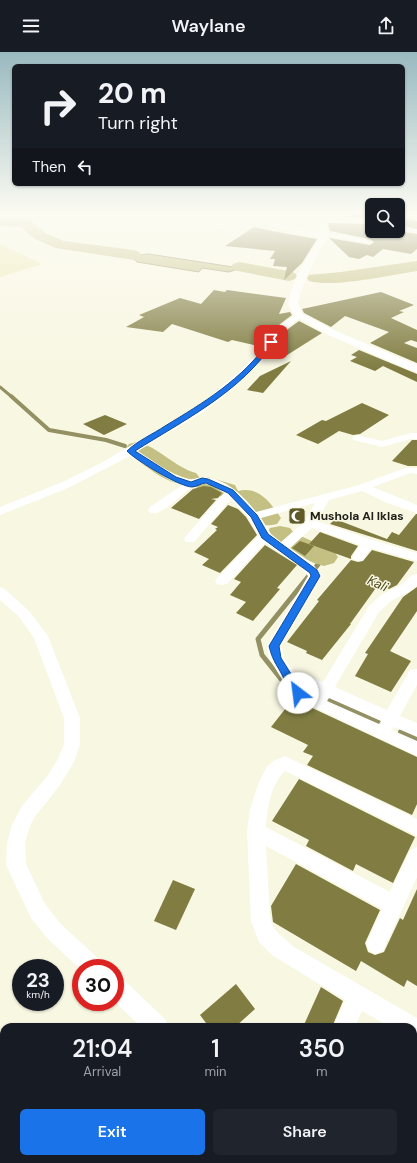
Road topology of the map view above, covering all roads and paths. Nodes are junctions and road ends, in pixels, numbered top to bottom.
1 (308, 265) edge
2 (299, 316) junction
3 (417, 369) edge
4 (417, 436) edge
5 (357, 438) dead end
6 (130, 451) junction
7 (417, 471) edge
8 (192, 484) junction
9 (363, 487) junction
10 (231, 492) junction
11 (325, 496) junction
12 (417, 509) edge
13 (154, 510) dead end
14 (0, 511) edge
15 (254, 516) junction
16 (310, 523) junction
17 (264, 536) junction
18 (190, 539) dead end
19 (368, 543) junction
20 (282, 548) junction
21 (358, 557) dead end
22 (417, 557) edge
23 (417, 578) edge
24 (222, 581) dead end
25 (0, 592) edge
26 (415, 674) dead end
27 (291, 681) junction
28 (326, 690) junction
29 (317, 703) junction
30 (390, 719) junction
31 (417, 730) edge
32 (383, 733) junction
33 (417, 749) edge
34 (417, 828) edge
35 (256, 832) junction
36 (417, 856) edge
37 (394, 906) junction
38 (376, 944) dead end
39 (84, 959) edge
40 (124, 996) edge
41 (358, 996) junction
42 (153, 1023) edge
43 (346, 1023) edge
44 (404, 1023) edge

1 - 2 street
2 - 3 street
2 - 6 street
4 - 5 street
6 - 8 street
6 - 14 street
7 - 9 street
8 - 10 street
8 - 13 street
9 - 11 street
9 - 12 street
10 - 15 street
10 - 18 street
11 - 15 street
11 - 16 street
15 - 17 street
16 - 19 street
16 - 20 street
17 - 20 street
17 - 24 street
19 - 21 street
19 - 22 street
20 - 27 street
23 - 28 street
25 - 39 street
26 - 30 street
27 - 28 street
27 - 29 street
28 - 29 street
28 - 30 street
29 - 32 street
30 - 31 street
30 - 32 street
32 - 33 street
34 - 35 street
35 - 37 street
35 - 41 street
36 - 37 street
37 - 38 street
40 - 42 street
41 - 43 street
41 - 44 street

